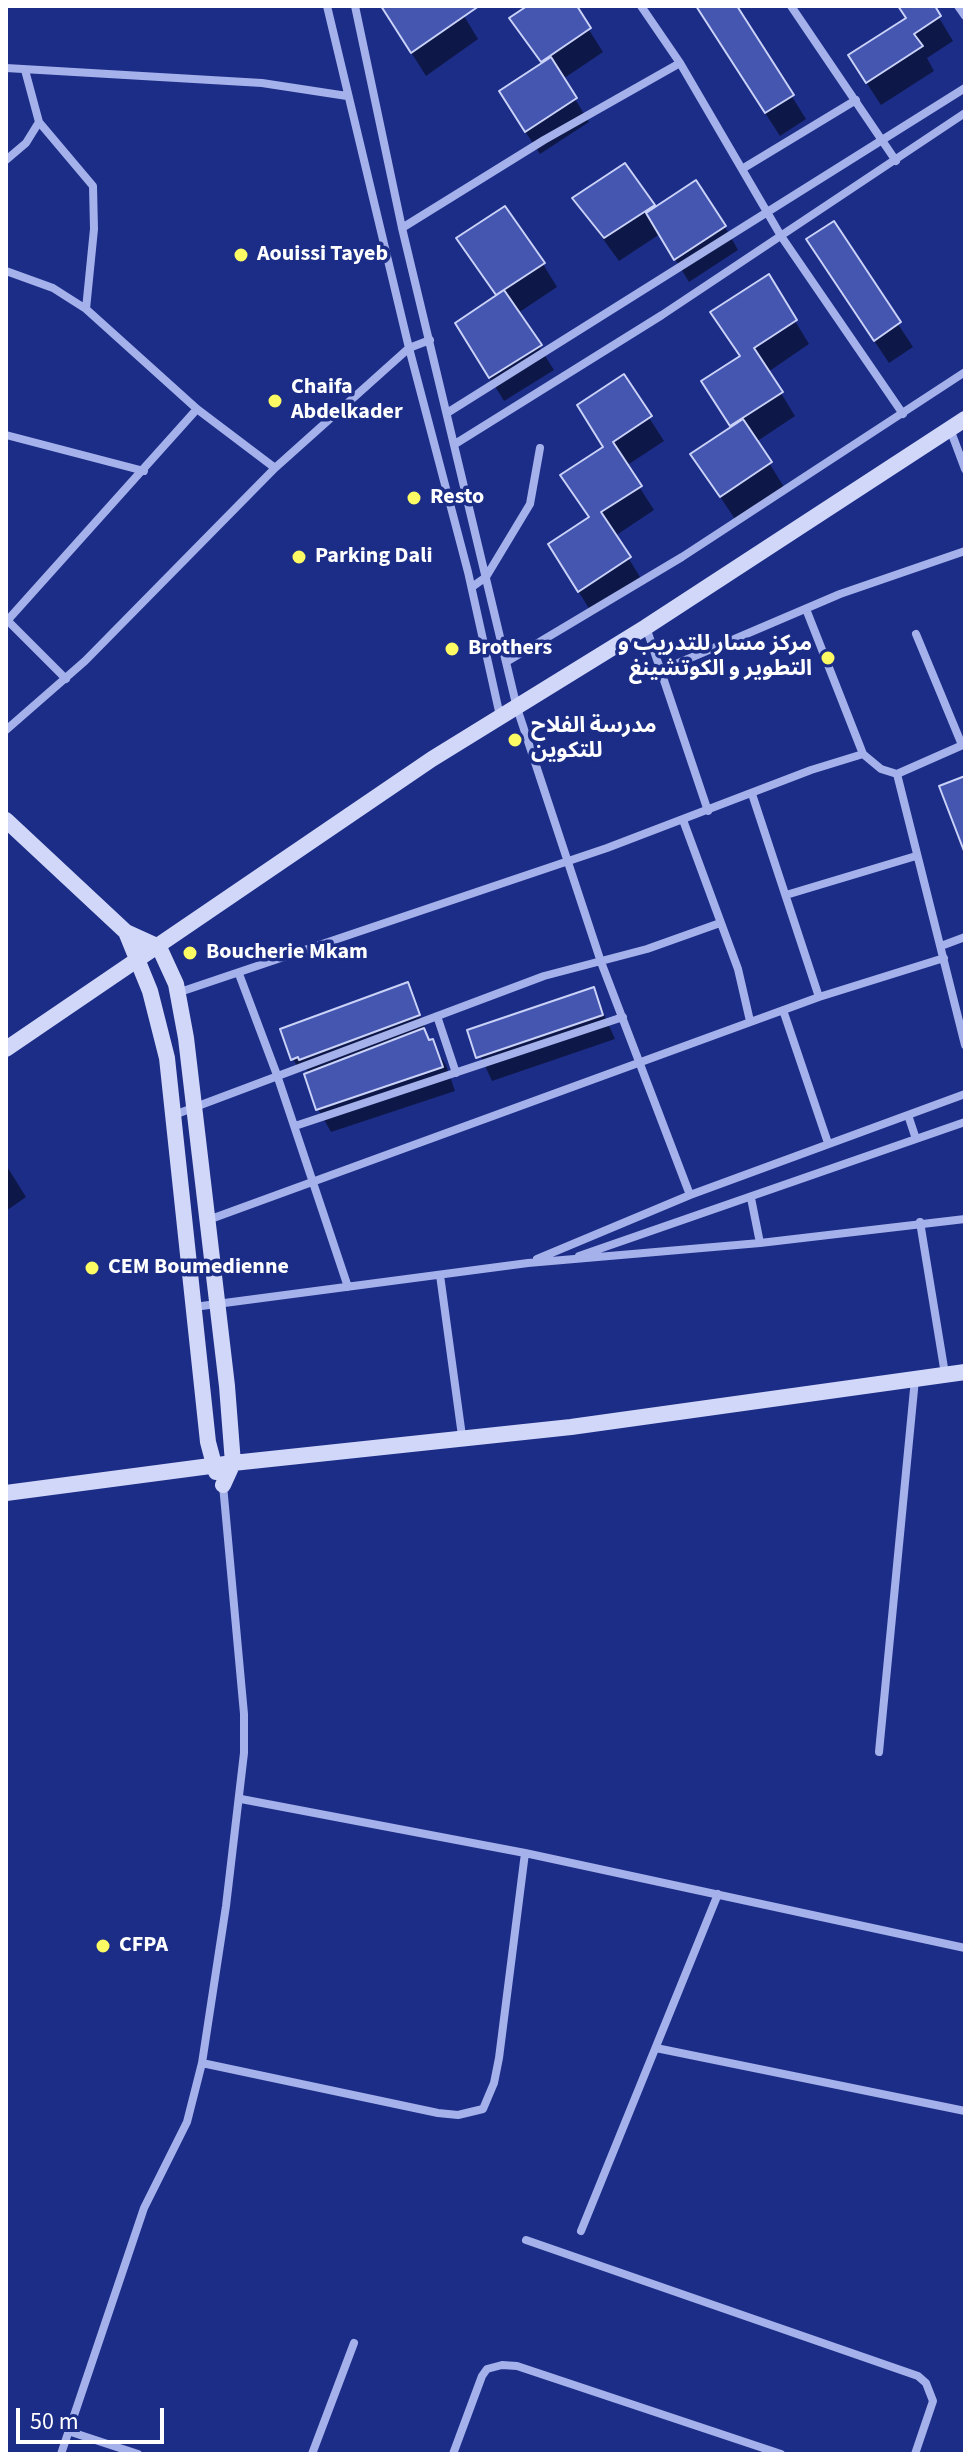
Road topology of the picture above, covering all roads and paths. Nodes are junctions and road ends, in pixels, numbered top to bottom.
1 (327, 6) edge
2 (355, 6) edge
3 (641, 6) edge
4 (791, 6) edge
5 (958, 6) edge
6 (965, 16) edge
7 (680, 63) junction
8 (6, 68) edge
9 (25, 70) junction
10 (965, 88) edge
11 (347, 96) junction
12 (856, 100) junction
13 (965, 113) edge
14 (39, 122) junction
15 (882, 143) junction
16 (6, 160) edge
17 (896, 161) junction
18 (742, 169) junction
19 (770, 213) junction
20 (402, 228) junction
21 (781, 236) junction
22 (6, 271) edge
23 (86, 309) junction
24 (430, 340) junction
25 (409, 348) junction
26 (965, 372) edge
27 (197, 409) junction
28 (447, 413) junction
29 (903, 414) junction
30 (965, 419) edge
31 (950, 429) junction
32 (6, 435) edge
33 (455, 444) junction
34 (540, 448) dead end
35 (275, 468) junction
36 (965, 469) edge
37 (144, 471) junction
38 (965, 551) edge
39 (486, 577) junction
40 (472, 587) junction
41 (806, 609) junction
42 (7, 621) edge
43 (646, 627) junction
44 (916, 634) dead end
45 (506, 662) junction
46 (662, 670) junction
47 (66, 679) junction
48 (517, 708) junction
49 (500, 718) junction
50 (6, 730) edge
51 (963, 745) edge
52 (863, 754) junction
53 (897, 774) junction
54 (752, 794) junction
55 (708, 811) junction
56 (6, 820) edge
57 (683, 820) junction
58 (916, 856) junction
59 (567, 860) junction
60 (786, 895) junction
61 (720, 923) junction
62 (126, 932) junction
63 (965, 937) edge
64 (941, 946) junction
65 (159, 947) junction
66 (944, 958) junction
67 (601, 962) junction
68 (136, 963) junction
69 (239, 974) junction
70 (177, 993) junction
71 (819, 997) junction
72 (783, 1010) junction
73 (437, 1016) junction
74 (623, 1017) junction
75 (750, 1021) junction
76 (965, 1045) edge
77 (6, 1049) edge
78 (641, 1062) junction
79 (456, 1073) junction
80 (277, 1075) junction
81 (965, 1094) edge
82 (194, 1106) junction
83 (173, 1115) junction
84 (908, 1115) junction
85 (965, 1122) edge
86 (295, 1126) junction
87 (916, 1139) junction
88 (828, 1143) junction
89 (314, 1183) junction
90 (690, 1195) junction
91 (751, 1198) junction
92 (965, 1219) edge
93 (208, 1220) junction
94 (920, 1222) junction
95 (760, 1243) junction
96 (567, 1261) junction
97 (528, 1263) junction
98 (440, 1275) junction
99 (348, 1287) junction
100 (218, 1304) junction
101 (194, 1307) junction
102 (965, 1372) edge
103 (945, 1374) junction
104 (915, 1378) junction
105 (462, 1436) junction
106 (233, 1463) junction
107 (212, 1465) junction
108 (223, 1485) junction
109 (6, 1493) edge
110 (879, 1752) dead end
111 (241, 1799) junction
112 (525, 1853) junction
113 (718, 1894) junction
114 (965, 1948) edge
115 (656, 2048) junction
116 (202, 2063) junction
117 (965, 2111) edge
118 (581, 2231) dead end
119 (526, 2240) dead end
120 (354, 2343) dead end
121 (68, 2431) junction
122 (61, 2454) edge
123 (138, 2454) edge
124 (312, 2454) edge
125 (453, 2454) edge
126 (781, 2454) edge
127 (915, 2454) edge

1 - 11 street
2 - 20 street
3 - 7 street
4 - 12 street
5 - 6 street
7 - 18 street
7 - 20 street
8 - 9 street
9 - 11 street
9 - 14 street
10 - 15 street
11 - 25 street
12 - 15 street
12 - 18 street
13 - 17 street
14 - 16 street
14 - 23 street
15 - 17 street
15 - 19 street
17 - 21 street
18 - 19 street
19 - 21 street
19 - 28 street
20 - 24 street
21 - 29 street
21 - 33 street
22 - 23 street
23 - 27 street
24 - 25 street
24 - 28 street
25 - 35 street
25 - 40 street
26 - 29 street
27 - 35 street
27 - 37 street
28 - 33 street
29 - 45 street
30 - 31 street
31 - 36 street
31 - 43 street
32 - 37 street
33 - 39 street
34 - 39 street
35 - 47 street
37 - 42 street
38 - 41 street
39 - 40 street
39 - 45 street
40 - 49 street
41 - 46 street
41 - 52 street
42 - 47 street
43 - 46 street
43 - 48 street
44 - 51 street
45 - 48 street
46 - 55 street
47 - 50 street
48 - 49 street
48 - 59 street
49 - 65 street
51 - 53 street
52 - 53 street
52 - 54 street
53 - 58 street
54 - 55 street
54 - 60 street
55 - 57 street
56 - 62 street
57 - 59 street
57 - 61 street
58 - 60 street
58 - 64 street
59 - 67 street
59 - 69 street
60 - 71 street
61 - 67 street
61 - 75 street
62 - 65 street
62 - 68 street
63 - 64 street
64 - 66 street
65 - 68 street
65 - 70 street
66 - 71 street
66 - 76 street
67 - 73 street
67 - 74 street
68 - 77 street
68 - 83 street
69 - 70 street
69 - 80 street
70 - 82 street
71 - 72 street
72 - 75 street
72 - 88 street
73 - 79 street
73 - 80 street
74 - 78 street
74 - 79 street
75 - 78 street
78 - 89 street
78 - 90 street
79 - 86 street
80 - 82 street
80 - 86 street
81 - 84 street
82 - 83 street
82 - 93 street
83 - 101 street
84 - 87 street
84 - 88 street
85 - 87 street
86 - 89 street
87 - 91 street
88 - 90 street
89 - 93 street
89 - 99 street
90 - 97 street
91 - 95 street
91 - 96 street
92 - 94 street
93 - 100 street
94 - 95 street
94 - 103 street
95 - 96 street
96 - 97 street
97 - 98 street
98 - 99 street
98 - 105 street
99 - 100 street
100 - 101 street
100 - 106 street
101 - 107 street
102 - 103 street
103 - 104 street
104 - 105 street
104 - 110 street
105 - 106 street
106 - 107 street
106 - 108 street
107 - 108 street
107 - 109 street
108 - 111 street
111 - 112 street
111 - 116 street
112 - 113 street
112 - 116 street
113 - 114 street
113 - 115 street
115 - 117 street
115 - 118 street
116 - 121 street
119 - 127 street
120 - 124 street
121 - 122 street
121 - 123 street
125 - 126 street

